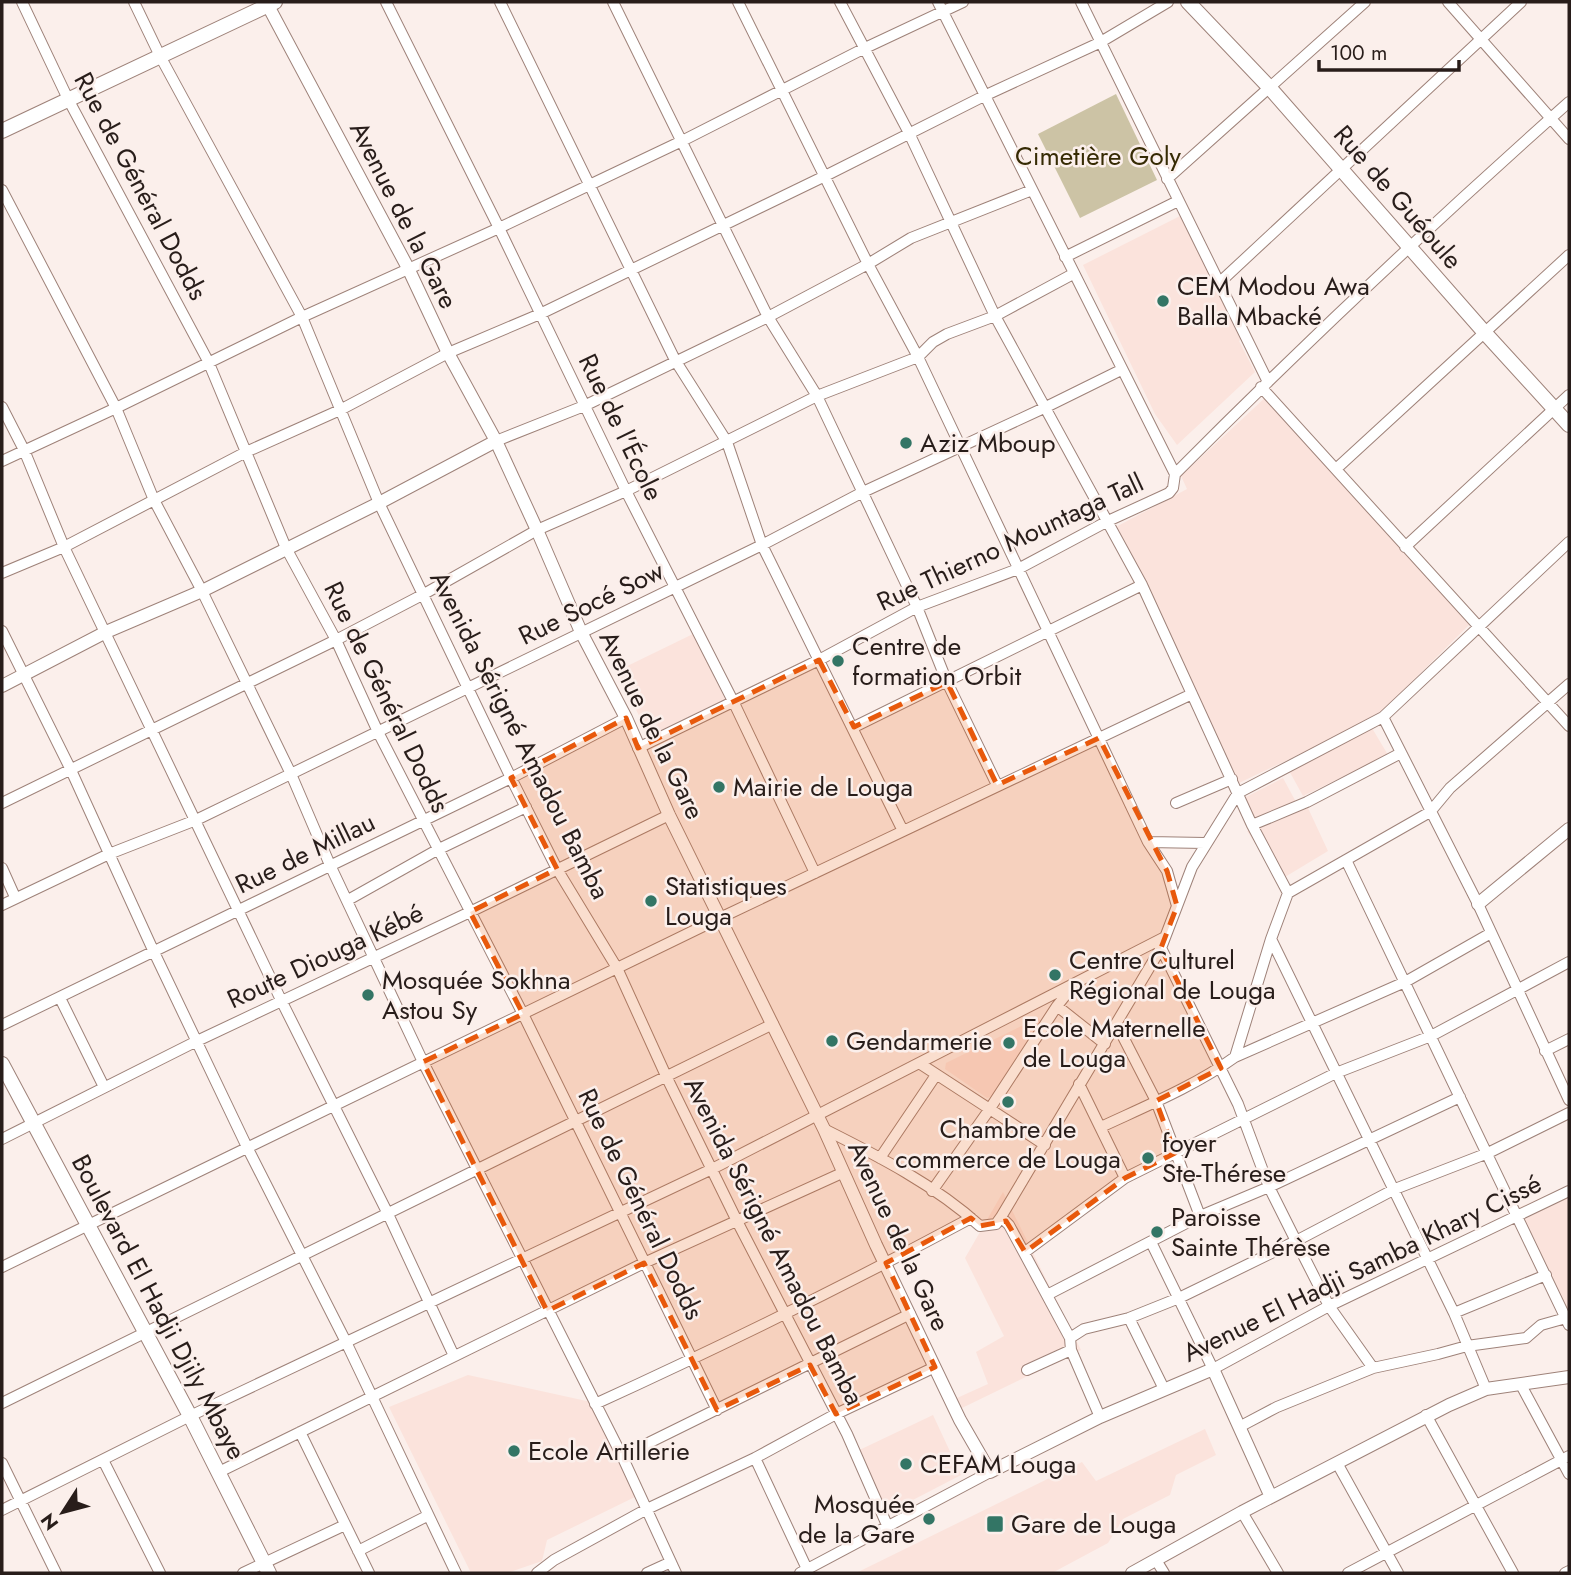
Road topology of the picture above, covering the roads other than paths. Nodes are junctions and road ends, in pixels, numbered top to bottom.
1 (22, 2) edge
2 (134, 2) edge
3 (386, 2) edge
4 (500, 2) edge
5 (613, 2) edge
6 (738, 2) edge
7 (840, 2) edge
8 (963, 2) edge
9 (1081, 2) edge
10 (1168, 2) edge
11 (1188, 2) edge
12 (1365, 2) edge
13 (1448, 2) edge
14 (1521, 2) edge
15 (269, 3) edge
16 (941, 7) edge
17 (1480, 39) junction
18 (1099, 43) junction
19 (863, 49) junction
20 (160, 56) junction
21 (1269, 87) junction
22 (782, 90) junction
23 (984, 96) junction
24 (68, 99) junction
25 (1569, 102) edge
26 (1550, 119) junction
27 (2, 131) edge
28 (909, 133) junction
29 (1569, 139) edge
30 (682, 141) junction
31 (1340, 169) junction
32 (825, 176) junction
33 (1167, 179) junction
34 (589, 184) junction
35 (2, 190) edge
36 (1032, 190) junction
37 (1178, 201) junction
38 (951, 222) junction
39 (723, 226) junction
40 (499, 228) junction
41 (1409, 247) junction
42 (1569, 255) edge
43 (1065, 257) junction
44 (868, 264) junction
45 (408, 268) junction
46 (630, 269) junction
47 (1073, 274) junction
48 (1220, 283) junction
49 (540, 314) junction
50 (995, 316) junction
51 (302, 317) junction
52 (768, 317) junction
53 (1485, 333) junction
54 (448, 353) junction
55 (918, 357) junction
56 (676, 360) junction
57 (208, 361) junction
58 (1121, 370) junction
59 (1265, 384) junction
60 (1569, 395) edge
61 (817, 396) junction
62 (584, 406) junction
63 (2, 407) edge
64 (116, 408) junction
65 (1044, 408) junction
66 (1554, 409) junction
67 (340, 410) junction
68 (1569, 425) edge
69 (496, 441) junction
70 (727, 442) junction
71 (959, 448) junction
72 (24, 450) junction
73 (246, 452) junction
74 (2, 461) edge
75 (1336, 469) junction
76 (1175, 474) junction
77 (626, 491) junction
78 (863, 492) junction
79 (154, 500) junction
80 (379, 503) junction
81 (1108, 521) junction
82 (537, 530) junction
83 (1569, 542) edge
84 (762, 545) junction
85 (64, 547) junction
86 (1405, 547) junction
87 (286, 548) junction
88 (1017, 569) junction
89 (2, 573) edge
90 (1142, 585) junction
91 (676, 587) junction
92 (202, 591) junction
93 (424, 594) junction
94 (918, 607) junction
95 (1478, 627) junction
96 (2, 631) edge
97 (106, 632) junction
98 (581, 632) junction
99 (1049, 632) junction
100 (336, 640) junction
101 (818, 660) junction
102 (24, 675) junction
103 (947, 682) junction
104 (247, 684) junction
105 (1569, 684) edge
106 (2, 686) edge
107 (468, 687) junction
108 (1192, 694) junction
109 (1549, 702) junction
110 (734, 703) junction
111 (1382, 717) junction
112 (626, 718) junction
113 (1569, 726) edge
114 (853, 727) junction
115 (152, 729) junction
116 (378, 732) junction
117 (1099, 738) junction
118 (639, 748) junction
119 (1401, 754) junction
120 (70, 768) junction
121 (291, 774) junction
122 (510, 778) junction
123 (1232, 779) junction
124 (997, 785) junction
125 (1238, 793) junction
126 (2, 803) edge
127 (1176, 803) dead end
128 (526, 807) junction
129 (1430, 812) junction
130 (669, 814) junction
131 (196, 820) junction
132 (423, 820) junction
133 (1252, 825) junction
134 (1569, 829) edge
135 (903, 831) junction
136 (1148, 842) junction
137 (1205, 843) junction
138 (437, 850) junction
139 (109, 854) junction
140 (1346, 860) junction
141 (330, 865) junction
142 (2, 868) edge
143 (557, 869) junction
144 (815, 873) junction
145 (1288, 893) junction
146 (15, 897) junction
147 (348, 900) junction
148 (2, 905) edge
149 (1478, 905) junction
150 (1177, 906) junction
151 (240, 910) junction
152 (470, 912) junction
153 (720, 918) junction
154 (1491, 933) junction
155 (1271, 939) junction
156 (1162, 943) junction
157 (153, 950) junction
158 (375, 957) junction
159 (1569, 962) edge
160 (617, 968) junction
161 (1405, 982) junction
162 (1074, 986) junction
163 (1518, 991) junction
164 (60, 998) junction
165 (282, 1002) junction
166 (1057, 1006) junction
167 (523, 1014) junction
168 (773, 1024) junction
169 (1312, 1024) junction
170 (2, 1025) edge
171 (1117, 1025) junction
172 (1432, 1036) junction
173 (1569, 1040) edge
174 (197, 1041) junction
175 (1105, 1044) junction
176 (1545, 1051) junction
177 (1235, 1057) junction
178 (423, 1062) junction
179 (919, 1063) junction
180 (2, 1065) edge
181 (1221, 1068) junction
182 (1336, 1073) junction
183 (936, 1075) junction
184 (667, 1078) junction
185 (1079, 1084) junction
186 (104, 1087) junction
187 (1460, 1097) junction
188 (1569, 1100) edge
189 (1156, 1101) junction
190 (334, 1107) junction
191 (989, 1110) junction
192 (1569, 1113) edge
193 (817, 1115) junction
194 (1244, 1120) junction
195 (33, 1123) junction
196 (576, 1123) junction
197 (1101, 1127) junction
198 (824, 1129) junction
199 (1369, 1138) junction
200 (2, 1139) edge
201 (1045, 1145) junction
202 (247, 1147) junction
203 (1175, 1153) junction
204 (1488, 1153) junction
205 (880, 1158) junction
206 (479, 1168) junction
207 (712, 1169) junction
208 (842, 1173) junction
209 (1125, 1178) junction
210 (1269, 1186) junction
211 (1395, 1189) junction
212 (932, 1191) junction
213 (1569, 1191) edge
214 (388, 1213) junction
215 (620, 1213) junction
216 (1200, 1216) junction
217 (1517, 1216) junction
218 (1000, 1217) junction
219 (971, 1218) junction
220 (737, 1221) junction
221 (88, 1226) junction
222 (1296, 1241) junction
223 (1151, 1242) junction
224 (1026, 1252) junction
225 (301, 1255) junction
226 (521, 1258) junction
227 (1426, 1258) junction
228 (644, 1263) junction
229 (886, 1264) junction
230 (2, 1268) edge
231 (1546, 1275) junction
232 (1047, 1295) junction
233 (1179, 1298) junction
234 (430, 1302) junction
235 (1329, 1306) junction
236 (547, 1311) junction
237 (785, 1313) junction
238 (1454, 1313) junction
239 (910, 1314) junction
240 (1129, 1318) junction
241 (1567, 1322) edge
242 (144, 1332) junction
243 (1070, 1338) junction
244 (346, 1342) junction
245 (1467, 1346) junction
246 (1071, 1350) junction
247 (454, 1356) junction
248 (692, 1360) junction
249 (810, 1365) junction
250 (935, 1367) junction
251 (1373, 1368) junction
252 (1213, 1369) junction
253 (1027, 1370) dead end
254 (1569, 1377) edge
255 (1521, 1385) junction
256 (1164, 1389) junction
257 (1486, 1389) junction
258 (373, 1397) junction
259 (2, 1403) edge
260 (595, 1404) junction
261 (717, 1409) junction
262 (836, 1414) junction
263 (1426, 1415) junction
264 (190, 1416) junction
265 (1100, 1417) junction
266 (1241, 1426) junction
267 (300, 1432) junction
268 (622, 1456) junction
269 (755, 1458) junction
270 (1565, 1458) edge
271 (103, 1460) junction
272 (2, 1463) edge
273 (1338, 1463) junction
274 (219, 1472) junction
275 (990, 1472) junction
276 (1569, 1474) edge
277 (1271, 1497) junction
278 (21, 1502) junction
279 (1475, 1506) junction
280 (647, 1509) junction
281 (2, 1510) edge
282 (1242, 1512) junction
283 (427, 1516) junction
284 (345, 1525) junction
285 (887, 1525) junction
286 (358, 1551) junction
287 (1387, 1552) junction
288 (554, 1560) junction
289 (1156, 1560) junction
290 (671, 1562) junction
291 (267, 1568) edge
292 (803, 1571) edge
293 (56, 1573) edge
294 (160, 1573) edge
295 (243, 1573) edge
296 (369, 1573) edge
297 (456, 1573) edge
298 (537, 1573) edge
299 (561, 1573) edge
300 (647, 1573) edge
301 (676, 1573) edge
302 (1132, 1573) edge
303 (1164, 1573) edge
304 (1278, 1573) edge
305 (1348, 1573) edge
306 (1398, 1573) edge
307 (1513, 1573) edge

1 - 24 street, Rue de Général Dodds
2 - 20 street, Avenida Sérigné Amadou Bamba
3 - 40 street, Rue de l'École
4 - 34 street
5 - 30 street
6 - 22 street
7 - 19 street
8 - 16 street
9 - 18 street
10 - 18 street
11 - 21 main road, Rue de Guéoule
12 - 21 street
13 - 17 street
14 - 17 street
15 - 20 main road
15 - 45 street, Avenue de la Gare
16 - 19 street
16 - 23 street
17 - 26 street
17 - 31 street
18 - 23 street
18 - 33 street
19 - 22 street
19 - 28 street
20 - 24 main road
20 - 51 street, Avenida Sérigné Amadou Bamba
21 - 31 main road, Rue de Guéoule
21 - 33 street
22 - 30 street
22 - 32 street
23 - 28 street
23 - 36 street
24 - 27 main road
24 - 57 street, Rue de Général Dodds
25 - 26 street
26 - 29 street
26 - 41 street
28 - 32 street
28 - 38 street
30 - 34 street
30 - 39 street
31 - 41 main road, Rue de Guéoule
31 - 48 street
32 - 39 street
32 - 44 street
33 - 37 street
34 - 40 street
34 - 46 street
35 - 64 street
36 - 38 street
36 - 43 street
37 - 43 street
37 - 48 street
38 - 44 street
38 - 50 street
39 - 46 street
39 - 52 street
40 - 45 street
40 - 49 street, Rue de l'École
41 - 53 main road, Rue de Guéoule
41 - 59 street
42 - 53 street
43 - 47 street
44 - 52 street
44 - 55 street
45 - 51 street
45 - 54 street, Avenue de la Gare
46 - 49 street
46 - 56 street
47 - 50 street
47 - 58 street
48 - 59 street
49 - 54 street
49 - 62 street, Rue de l'École
50 - 55 street
50 - 65 street
51 - 57 street
51 - 67 street, Avenida Sérigné Amadou Bamba
52 - 56 street
52 - 61 street
53 - 66 main road, Rue de Guéoule
53 - 75 street
54 - 67 street
54 - 69 street, Avenue de la Gare
55 - 61 street
55 - 71 street
56 - 62 street
56 - 70 street
57 - 64 street
57 - 73 street, Rue de Général Dodds
58 - 65 street, Rue Socé Sow
58 - 76 street
59 - 75 street
59 - 76 street
60 - 66 street
61 - 70 street
61 - 78 street
62 - 69 street
62 - 77 street, Rue de l'École
63 - 72 street
64 - 72 street
64 - 79 street
65 - 71 street, Rue Socé Sow
65 - 81 street
66 - 68 main road, Rue de Guéoule
66 - 86 street
67 - 73 street
67 - 80 street, Avenida Sérigné Amadou Bamba
69 - 80 street
69 - 82 street, Avenue de la Gare
70 - 77 street
70 - 84 street
71 - 78 street, Rue Socé Sow
71 - 88 street
72 - 74 street
72 - 85 street
73 - 79 street
73 - 87 street, Rue de Général Dodds
75 - 86 street
76 - 81 street, Rue Thierno Mountaga Tall
77 - 82 street
77 - 91 street, Rue de l'École
78 - 84 street, Rue Socé Sow
78 - 94 street
79 - 85 street
79 - 92 street
80 - 87 street
80 - 93 street, Avenida Sérigné Amadou Bamba
81 - 88 street, Rue Thierno Mountaga Tall
81 - 90 street
82 - 93 street
82 - 98 street, Avenue de la Gare
83 - 95 street
84 - 91 street, Rue Socé Sow
84 - 101 street
85 - 89 street
85 - 97 street
86 - 95 street
87 - 92 street
87 - 100 street, Rue de Général Dodds
88 - 94 street, Rue Thierno Mountaga Tall
88 - 99 street
90 - 99 street
90 - 108 street
91 - 98 street, Rue Socé Sow
91 - 110 street, Rue de l'École
92 - 97 street
92 - 104 street
93 - 100 street
93 - 107 street, Avenida Sérigné Amadou Bamba
94 - 101 street, Rue Thierno Mountaga Tall
94 - 103 street
95 - 109 street
95 - 111 street
96 - 102 street
97 - 102 street
97 - 115 street
98 - 107 street, Rue Socé Sow
98 - 112 street, Avenue de la Gare
99 - 103 street
99 - 117 street
100 - 104 street
100 - 116 street, Rue de Général Dodds
101 - 110 street, Rue Thierno Mountaga Tall
101 - 114 street
102 - 106 street
102 - 120 street
103 - 114 street
103 - 124 street
104 - 115 street
104 - 121 street
105 - 109 street
107 - 116 street, Rue Socé Sow
107 - 122 street, Avenida Sérigné Amadou Bamba
108 - 117 street
108 - 123 street
109 - 113 street
109 - 129 street
110 - 118 street, Rue Thierno Mountaga Tall
110 - 144 street, Rue de l'École
111 - 119 street
111 - 125 street
112 - 118 street, Avenue de la Gare
112 - 122 street, Rue de Millau
114 - 135 street
115 - 120 street
115 - 131 street
116 - 121 street, Rue Socé Sow
116 - 132 street, Rue de Général Dodds
117 - 124 street
117 - 136 street
118 - 130 street, Avenue de la Gare
119 - 129 street
119 - 133 street
120 - 126 street
120 - 139 street
121 - 131 street, Rue Socé Sow
121 - 141 street
122 - 128 street, Avenida Sérigné Amadou Bamba
122 - 132 street, Rue de Millau
123 - 125 street
123 - 127 street
124 - 135 street
125 - 133 street
125 - 137 street
128 - 138 street
128 - 143 street, Avenida Sérigné Amadou Bamba
129 - 140 street
129 - 149 street
130 - 143 street, Route Diouga Kébé
130 - 153 street, Avenue de la Gare
131 - 139 street, Rue Socé Sow
131 - 151 street
132 - 138 street, Rue de Général Dodds
132 - 141 street, Rue de Millau
133 - 145 street
134 - 149 street
135 - 144 street
136 - 137 street
136 - 150 street
137 - 150 street
138 - 147 street
138 - 152 street, Rue de Général Dodds
139 - 146 street, Rue Socé Sow
139 - 157 street
140 - 145 street
140 - 161 street
141 - 147 street
141 - 151 street, Rue de Millau
142 - 146 street
143 - 152 street, Route Diouga Kébé
143 - 160 street, Avenida Sérigné Amadou Bamba
144 - 153 street
145 - 155 street
146 - 148 street, Rue Socé Sow
147 - 158 street
149 - 154 street
150 - 156 street
151 - 157 street, Rue de Millau
151 - 165 street
152 - 158 street, Route Diouga Kébé
152 - 167 street, Rue de Général Dodds
153 - 160 street
153 - 168 street, Avenue de la Gare
154 - 161 street
154 - 163 street
155 - 169 street
155 - 177 street
156 - 162 street
156 - 171 street
156 - 181 street
157 - 164 street, Rue de Millau
157 - 174 street
158 - 165 street, Route Diouga Kébé
158 - 178 street
159 - 163 street
160 - 167 street
160 - 184 street, Avenida Sérigné Amadou Bamba
161 - 169 street
161 - 172 street
162 - 166 street
162 - 179 street
163 - 172 street
163 - 176 street
164 - 170 street, Rue de Millau
164 - 186 street
165 - 174 street, Route Diouga Kébé
165 - 190 street
166 - 175 street
166 - 191 street
167 - 178 street
167 - 196 street, Rue de Général Dodds
168 - 184 street
168 - 193 street, Avenue de la Gare
169 - 177 street
169 - 182 street
171 - 175 street
171 - 189 street
172 - 182 street
172 - 187 street
173 - 176 street
174 - 186 street, Route Diouga Kébé
174 - 202 street
175 - 185 street
176 - 188 street
177 - 181 street
178 - 190 street
178 - 206 street
179 - 183 street
179 - 193 street
180 - 195 main road, Boulevard El Hadji Djily Mbaye
181 - 189 street
181 - 194 street
182 - 194 street
182 - 199 street
183 - 191 street
183 - 205 street
184 - 196 street
184 - 207 street, Avenida Sérigné Amadou Bamba
185 - 197 street
185 - 201 street
186 - 195 street, Route Diouga Kébé
187 - 199 street
187 - 204 street
189 - 197 street
189 - 203 street
190 - 202 street
190 - 214 street
191 - 201 street
191 - 212 street
192 - 204 street
193 - 198 street, Avenue de la Gare
193 - 207 street
194 - 203 street
194 - 210 street
195 - 200 street, Route Diouga Kébé
195 - 221 main road, Boulevard El Hadji Djily Mbaye
196 - 206 street
196 - 215 street, Rue de Général Dodds
197 - 209 street
198 - 205 street
198 - 208 street, Avenue de la Gare
199 - 210 street
199 - 211 street
201 - 218 street
202 - 221 street
202 - 225 street
203 - 209 street
203 - 216 street
204 - 211 street
204 - 217 street
205 - 212 street
206 - 214 street
206 - 226 street
207 - 215 street
207 - 220 street, Avenida Sérigné Amadou Bamba
208 - 220 street
208 - 229 street, Avenue de la Gare
209 - 224 street
210 - 216 street
210 - 222 street
211 - 222 street
211 - 227 street
212 - 219 street
213 - 217 street, Avenue El Hadji Samba Khary Cissé
214 - 225 street
214 - 234 street
215 - 226 street
215 - 228 street, Rue de Général Dodds
216 - 223 street
217 - 227 street, Avenue El Hadji Samba Khary Cissé
217 - 231 street
218 - 219 street
218 - 224 street
219 - 229 street
220 - 228 street
220 - 237 street, Avenida Sérigné Amadou Bamba
221 - 230 street
221 - 242 main road, Boulevard El Hadji Djily Mbaye
222 - 233 street
222 - 235 street
223 - 232 street
223 - 233 street
224 - 232 street
225 - 242 street
225 - 244 street
226 - 234 street
226 - 236 street
227 - 235 street, Avenue El Hadji Samba Khary Cissé
227 - 238 street
228 - 236 street
228 - 248 street, Rue de Général Dodds
229 - 237 street
229 - 239 street, Avenue de la Gare
231 - 238 street
231 - 241 street
232 - 243 street
233 - 240 street
233 - 252 street
234 - 244 street
234 - 247 street
235 - 251 street
235 - 252 street, Avenue El Hadji Samba Khary Cissé
236 - 247 street
236 - 260 street
237 - 248 street
237 - 249 street, Avenida Sérigné Amadou Bamba
238 - 245 street
239 - 249 street
239 - 250 street, Avenue de la Gare
240 - 243 street
240 - 256 street
241 - 245 street
242 - 259 street
242 - 264 main road, Boulevard El Hadji Djily Mbaye
243 - 246 street
244 - 258 street
244 - 264 street
245 - 251 street
245 - 257 street
246 - 253 street
246 - 265 street
247 - 258 street
248 - 260 street
248 - 261 street, Rue de Général Dodds
249 - 261 street
249 - 262 street, Avenida Sérigné Amadou Bamba
250 - 262 street
250 - 275 street, Avenue de la Gare
251 - 266 street
252 - 256 street, Avenue El Hadji Samba Khary Cissé
252 - 266 street
254 - 255 street
255 - 257 street
255 - 270 street
256 - 265 street, Avenue El Hadji Samba Khary Cissé
257 - 263 street
258 - 267 street
258 - 283 street
260 - 268 street
261 - 268 street
262 - 269 street
262 - 285 street, Avenida Sérigné Amadou Bamba
263 - 273 street
263 - 279 street
264 - 271 street
264 - 274 main road, Boulevard El Hadji Djily Mbaye
265 - 275 street, Avenue El Hadji Samba Khary Cissé
266 - 277 street
267 - 274 street
267 - 284 street
268 - 280 street
269 - 280 street
269 - 292 street
270 - 276 street
270 - 279 street
271 - 278 street
271 - 294 street
272 - 278 street
273 - 277 street
273 - 287 street
274 - 291 main road, Boulevard El Hadji Djily Mbaye
275 - 285 street, Avenue El Hadji Samba Khary Cissé
277 - 282 street
278 - 281 street
278 - 293 street
279 - 287 street
279 - 307 street
280 - 288 street
280 - 290 street
282 - 289 street
282 - 304 street
283 - 286 street
283 - 297 street
284 - 286 street
284 - 291 street
285 - 292 street, Avenue El Hadji Samba Khary Cissé
286 - 296 street
287 - 305 street
287 - 306 street
288 - 298 street
288 - 299 street
289 - 302 street
289 - 303 street
290 - 300 street
290 - 301 street
291 - 295 street

